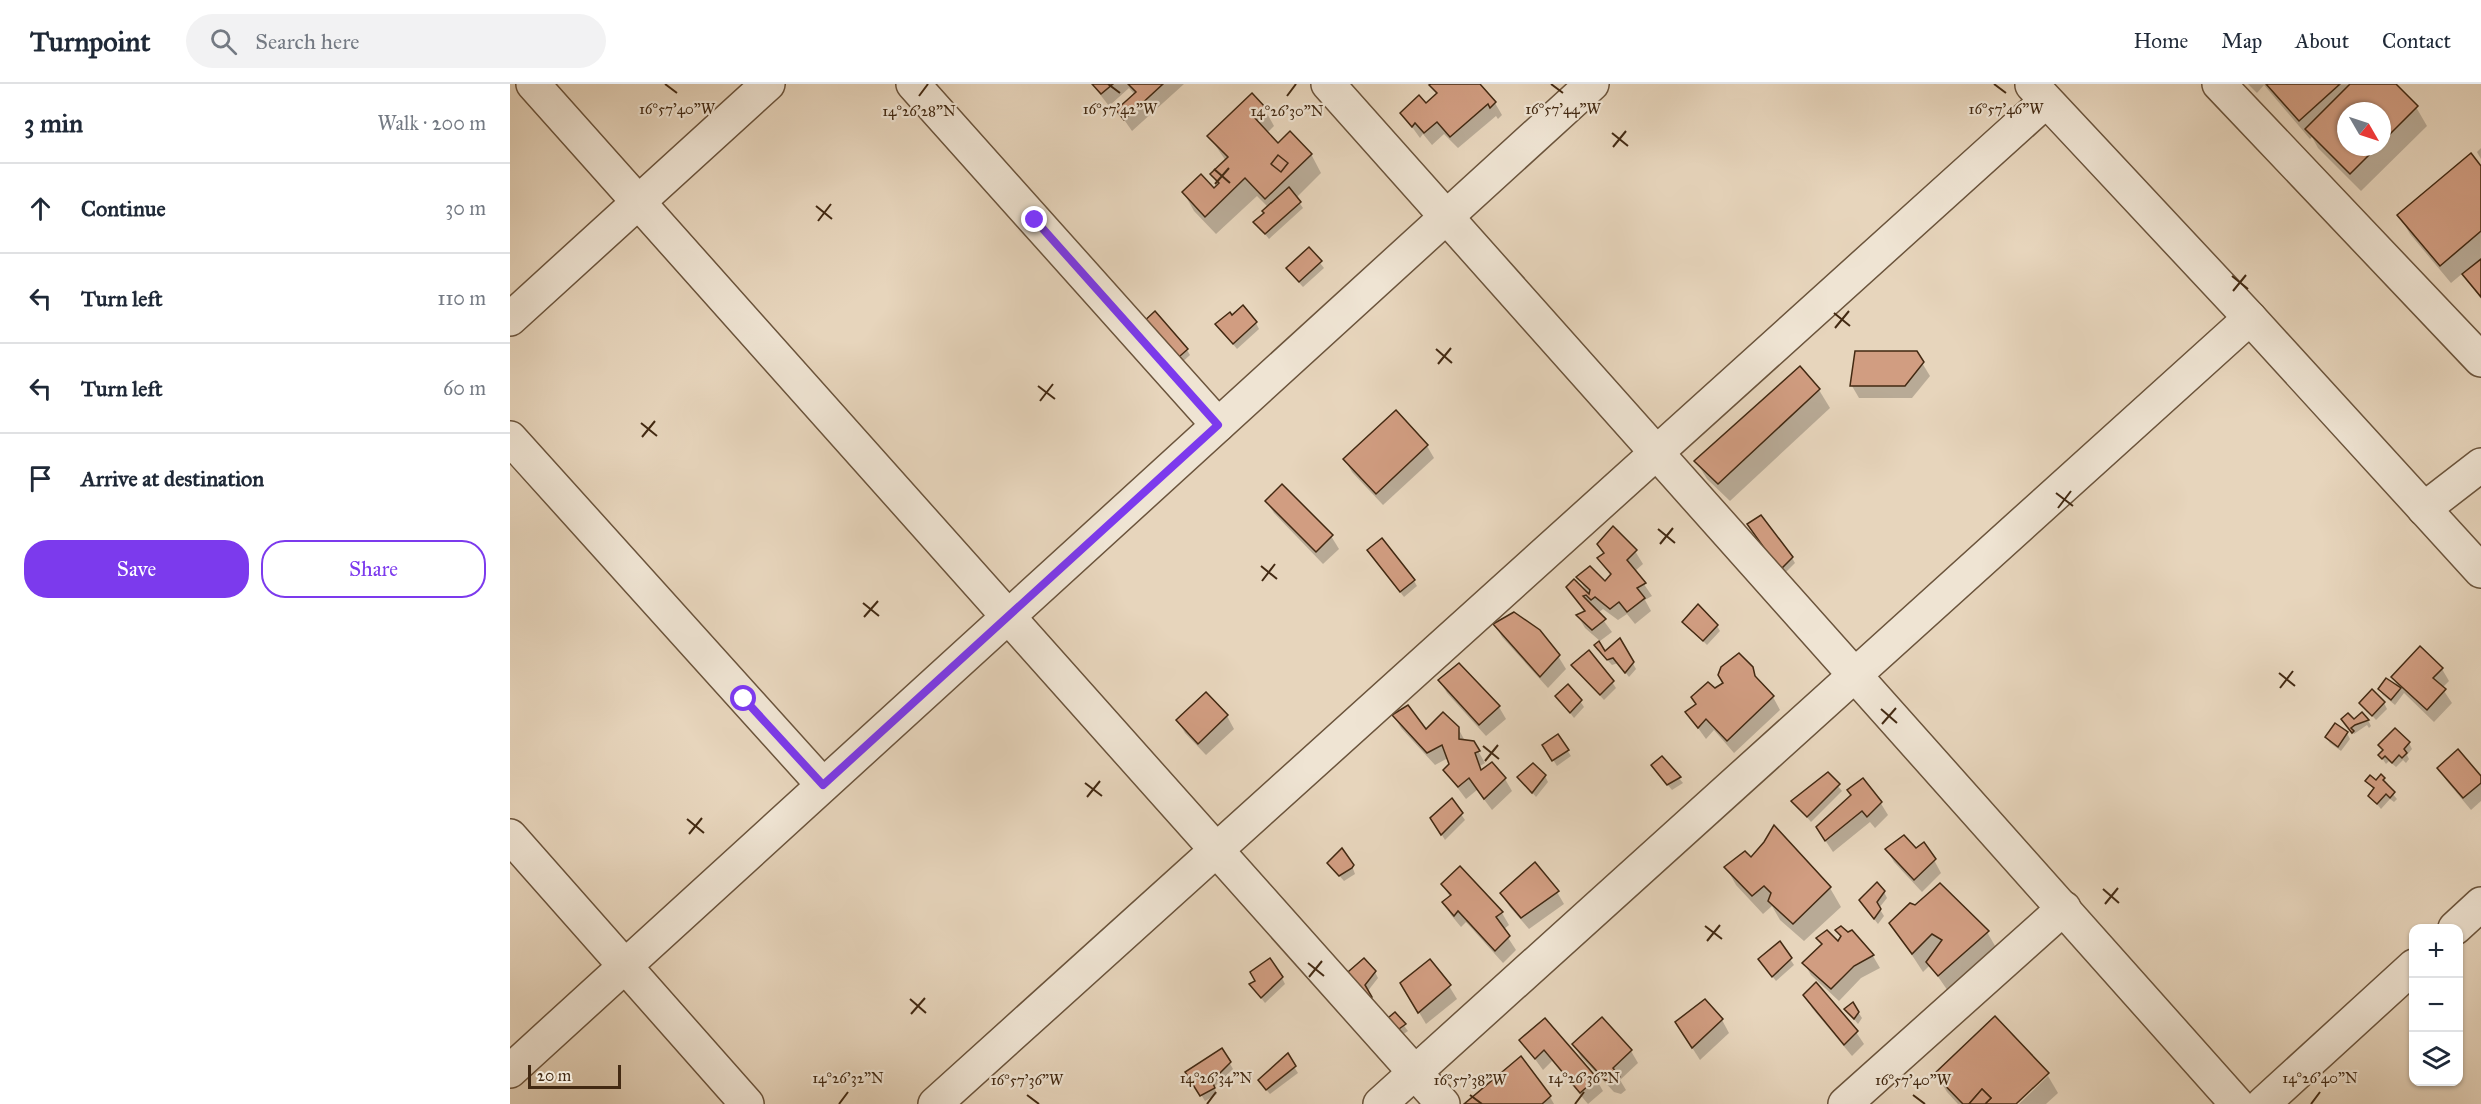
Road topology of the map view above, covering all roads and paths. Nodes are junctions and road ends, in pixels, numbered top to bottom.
1 (533, 84) edge
2 (768, 84) edge
3 (912, 84) edge
4 (1328, 84) edge
5 (1592, 84) edge
6 (2219, 84) edge
7 (2038, 92) edge
8 (639, 202) junction
9 (1447, 217) junction
10 (2250, 318) junction
11 (510, 319) edge
12 (2481, 360) edge
13 (1218, 425) junction
14 (510, 438) edge
15 (1656, 452) junction
16 (2481, 465) edge
17 (2424, 509) junction
18 (2481, 571) edge
19 (1008, 616) junction
20 (1854, 675) junction
21 (823, 785) junction
22 (510, 837) edge
23 (1216, 850) junction
24 (2481, 904) edge
25 (2064, 908) junction
26 (2459, 924) edge
27 (625, 966) junction
28 (2409, 971) edge
29 (510, 1071) edge
30 (1415, 1072) junction
31 (747, 1104) edge
32 (935, 1104) edge
33 (1380, 1104) edge
34 (1443, 1104) edge
35 (1845, 1104) edge
36 (2237, 1104) edge
37 (2263, 1104) edge

1 - 8 street
2 - 8 street
3 - 13 street
4 - 9 street
5 - 9 street
6 - 12 street
7 - 10 street
7 - 15 street
8 - 11 street
8 - 19 street
9 - 13 street
9 - 15 street
10 - 17 street
10 - 20 street
13 - 19 street
14 - 21 street
15 - 20 street
15 - 23 street
16 - 17 street
17 - 18 street
19 - 21 street
19 - 23 street
20 - 25 street
20 - 30 street
21 - 27 street
22 - 27 street
23 - 30 street
23 - 32 street
24 - 26 street
25 - 35 street
25 - 36 street
27 - 29 street
27 - 31 street
28 - 37 street
30 - 33 street
30 - 34 street

